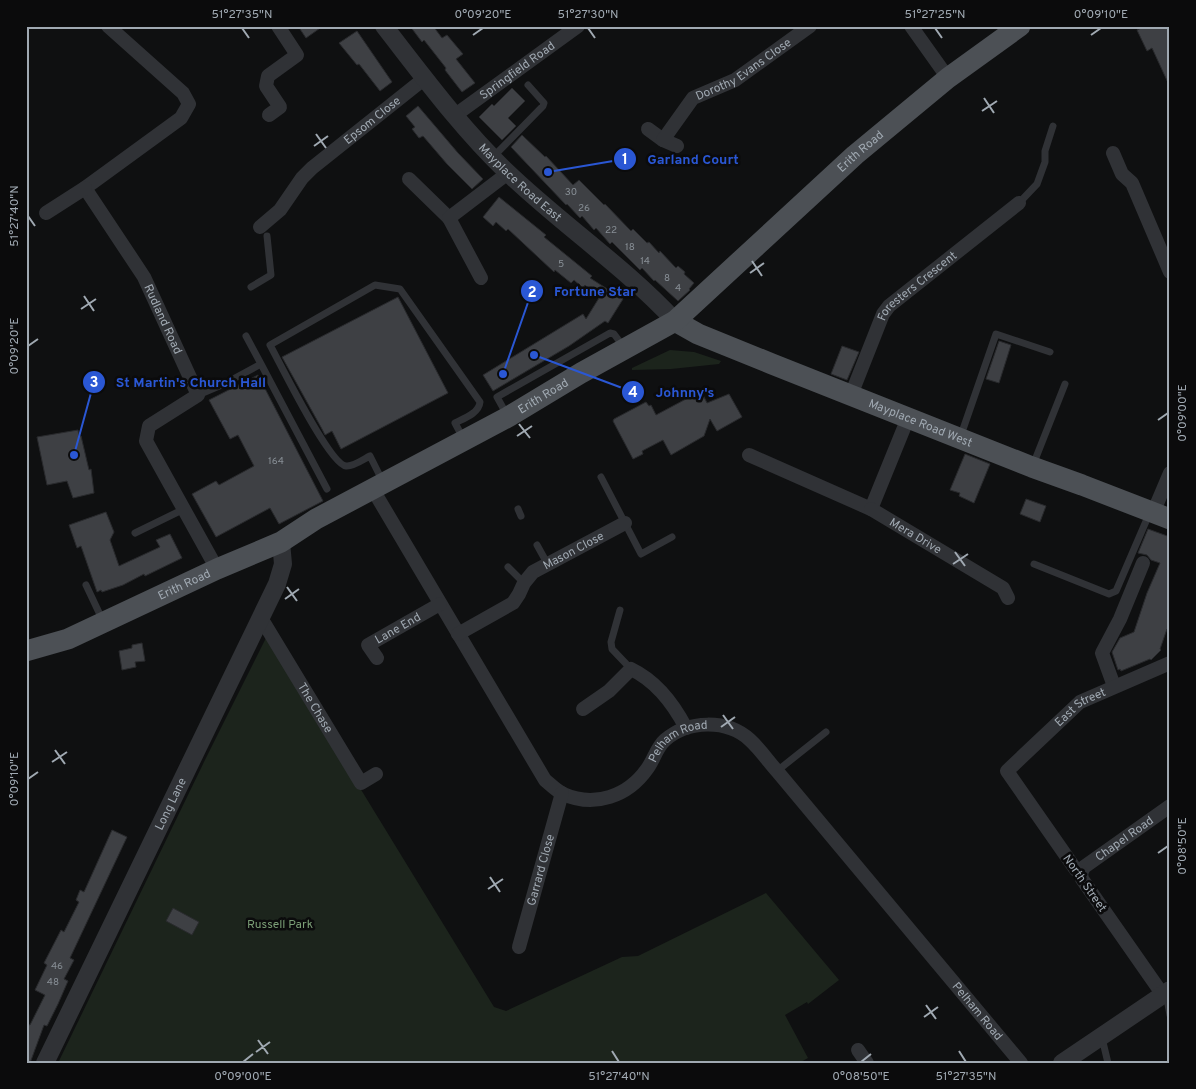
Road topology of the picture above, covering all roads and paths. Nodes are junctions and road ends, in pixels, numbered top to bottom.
1 (108, 26) edge
2 (278, 26) edge
3 (384, 26) edge
4 (578, 26) edge
5 (810, 26) edge
6 (911, 26) edge
7 (1020, 26) edge
8 (425, 78) junction
9 (948, 78) junction
10 (528, 86) dead end
11 (269, 115) dead end
12 (454, 116) junction
13 (1053, 126) dead end
14 (648, 129) dead end
15 (663, 140) junction
16 (677, 146) dead end
17 (1113, 153) dead end
18 (493, 157) junction
19 (508, 173) junction
20 (408, 179) dead end
21 (85, 188) junction
22 (1018, 203) joint
23 (46, 214) dead end
24 (450, 218) junction
25 (260, 227) joint
26 (1170, 272) edge
27 (481, 278) dead end
28 (250, 287) dead end
29 (675, 321) junction
30 (246, 336) dead end
31 (1050, 352) dead end
32 (261, 364) junction
33 (1065, 384) dead end
34 (198, 395) junction
35 (851, 395) junction
36 (908, 418) junction
37 (960, 438) junction
38 (464, 440) junction
39 (749, 455) dead end
40 (1032, 467) junction
41 (1170, 473) edge
42 (601, 477) dead end
43 (378, 485) junction
44 (327, 489) dead end
45 (184, 509) junction
46 (871, 509) junction
47 (1158, 515) edge
48 (625, 523) junction
49 (135, 533) dead end
50 (672, 538) dead end
51 (281, 542) junction
52 (537, 545) dead end
53 (548, 563) junction
54 (1143, 563) dead end
55 (1034, 564) dead end
56 (508, 567) dead end
57 (217, 569) junction
58 (524, 583) junction
59 (86, 585) dead end
60 (1008, 598) dead end
61 (440, 604) junction
62 (620, 610) dead end
63 (261, 618) junction
64 (104, 623) junction
65 (458, 634) junction
66 (26, 651) edge
67 (377, 658) dead end
68 (1170, 663) edge
69 (631, 669) junction
70 (1114, 686) junction
71 (583, 709) dead end
72 (686, 728) junction
73 (826, 732) dead end
74 (777, 771) junction
75 (1007, 771) joint
76 (376, 774) dead end
77 (562, 793) junction
78 (1170, 806) edge
79 (1081, 873) junction
80 (519, 947) dead end
81 (1166, 992) edge
82 (1170, 1016) edge
83 (1102, 1037) junction
84 (858, 1050) dead end
85 (45, 1063) edge
86 (866, 1063) edge
87 (1021, 1063) edge
88 (1062, 1063) edge
89 (1108, 1063) edge

1 - 21 street
2 - 11 street
3 - 8 street, Mayplace Road East
4 - 12 street, Springfield Road
5 - 15 street, Dorothy Evans Close
6 - 9 street
7 - 9 main road, Erith Road
8 - 12 street, Mayplace Road East
8 - 25 street, Epsom Close
9 - 29 main road, Erith Road
10 - 18 lane
12 - 18 street, Mayplace Road East
13 - 22 lane
14 - 15 street
15 - 16 street
17 - 26 street
18 - 19 street, Mayplace Road East
19 - 24 street
19 - 29 street, Mayplace Road East
20 - 24 street
21 - 23 street
21 - 34 street, Rudland Road
22 - 35 street, Foresters Crescent
24 - 27 street
25 - 28 lane
29 - 35 main road, Mayplace Road West
29 - 38 main road, Erith Road
30 - 32 lane
31 - 37 lane
32 - 34 lane
32 - 44 lane
33 - 40 lane
34 - 45 street
35 - 36 main road, Mayplace Road West
36 - 37 main road, Mayplace Road West
36 - 46 street
37 - 40 main road, Mayplace Road West
38 - 43 main road, Erith Road
38 - 43 lane
39 - 46 street, Mera Drive
40 - 47 main road, Mayplace Road West
41 - 47 street
42 - 48 lane
43 - 51 main road, Erith Road
43 - 61 street, Pelham Road
45 - 49 lane
45 - 57 street
46 - 60 street, Mera Drive
47 - 55 lane
48 - 50 lane
48 - 53 street, Mason Close
51 - 57 main road, Erith Road
51 - 63 street, Long Lane
52 - 53 lane
53 - 58 street, Mason Close
54 - 70 street
56 - 58 lane
57 - 64 main road, Erith Road
58 - 65 street, Mason Close
59 - 64 lane
61 - 65 street, Pelham Road
61 - 67 street, Lane End
62 - 69 lane
63 - 76 street, The Chase
63 - 85 street, Long Lane
64 - 66 main road, Erith Road
65 - 77 street, Pelham Road
68 - 70 street, East Street
69 - 71 street
69 - 72 street
70 - 75 street, East Street
72 - 74 street, Pelham Road
72 - 77 street, Pelham Road
73 - 74 lane
74 - 87 street, Pelham Road
75 - 79 street, North Street
77 - 80 street, Garrard Close
78 - 79 street, Chapel Road
79 - 81 street, North Street
81 - 82 lane
81 - 83 street
83 - 88 street
83 - 89 lane
84 - 86 street

